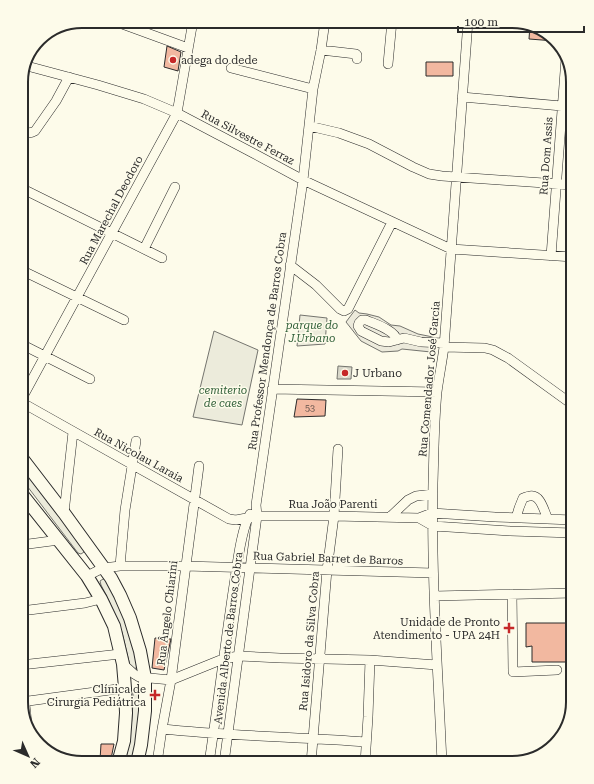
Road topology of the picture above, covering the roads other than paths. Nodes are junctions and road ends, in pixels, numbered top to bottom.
1 (133, 28) edge
2 (192, 28) edge
3 (324, 28) edge
4 (391, 28) edge
5 (467, 28) edge
6 (188, 48) junction
7 (321, 50) junction
8 (357, 59) dead end
9 (388, 64) dead end
10 (30, 67) edge
11 (231, 68) dead end
12 (565, 71) edge
13 (69, 77) junction
14 (313, 90) junction
15 (462, 97) junction
16 (562, 106) junction
17 (566, 106) edge
18 (177, 113) junction
19 (309, 126) junction
20 (28, 133) edge
21 (456, 177) junction
22 (303, 180) junction
23 (556, 184) junction
24 (566, 185) edge
25 (175, 187) dead end
26 (28, 191) edge
27 (392, 222) junction
28 (112, 233) junction
29 (144, 249) junction
30 (451, 249) junction
31 (551, 256) junction
32 (566, 257) edge
33 (162, 258) dead end
34 (290, 265) junction
35 (28, 273) edge
36 (77, 297) junction
37 (124, 320) dead end
38 (397, 340) dead end
39 (444, 345) junction
40 (28, 348) edge
41 (45, 356) junction
42 (90, 379) dead end
43 (28, 388) edge
44 (272, 389) junction
45 (437, 392) junction
46 (566, 400) edge
47 (28, 405) edge
48 (73, 432) junction
49 (136, 441) dead end
50 (338, 449) dead end
51 (133, 465) junction
52 (28, 466) edge
53 (199, 466) dead end
54 (433, 494) junction
55 (194, 499) junction
56 (28, 502) edge
57 (64, 513) junction
58 (432, 513) junction
59 (334, 516) junction
60 (390, 517) junction
61 (252, 518) junction
62 (419, 518) junction
63 (516, 518) junction
64 (548, 519) junction
65 (566, 520) edge
66 (433, 526) junction
67 (566, 533) edge
68 (59, 540) junction
69 (28, 544) edge
70 (120, 566) junction
71 (185, 566) junction
72 (237, 567) junction
73 (249, 567) junction
74 (103, 568) junction
75 (327, 570) junction
76 (433, 573) junction
77 (87, 576) junction
78 (566, 593) edge
79 (512, 594) junction
80 (434, 596) junction
81 (101, 599) junction
82 (28, 610) edge
83 (238, 656) junction
84 (319, 658) junction
85 (122, 659) junction
86 (223, 659) junction
87 (370, 660) junction
88 (437, 665) junction
89 (28, 666) edge
90 (557, 670) dead end
91 (145, 678) junction
92 (171, 680) junction
93 (125, 688) junction
94 (28, 701) edge
95 (162, 730) junction
96 (213, 734) junction
97 (228, 734) junction
98 (313, 738) junction
99 (366, 742) junction
100 (120, 756) edge
101 (139, 756) edge
102 (158, 756) edge
103 (210, 756) edge
104 (225, 756) edge
105 (312, 756) edge
106 (365, 756) edge
107 (442, 756) edge

1 - 6 street
2 - 6 street, Rua Marechal Deodoro
3 - 7 street, Rua Professor Mendonça de Barros Cobra
4 - 9 street
5 - 15 street, Rua Comendador José Garcia
6 - 18 street, Rua Marechal Deodoro
7 - 8 street
7 - 14 street, Rua Professor Mendonça de Barros Cobra
10 - 13 street, Rua Silvestre Ferraz
11 - 14 street
12 - 16 street, Rua Dom Assis
13 - 18 street, Rua Silvestre Ferraz
13 - 20 street
14 - 19 street, Rua Professor Mendonça de Barros Cobra
15 - 16 street
15 - 21 street, Rua Comendador José Garcia
16 - 17 street
16 - 23 street, Rua Dom Assis
18 - 22 street, Rua Silvestre Ferraz
18 - 28 street, Rua Marechal Deodoro
19 - 21 street
19 - 22 street, Rua Professor Mendonça de Barros Cobra
21 - 23 street
21 - 30 street, Rua Comendador José Garcia
22 - 27 street, Rua Silvestre Ferraz
22 - 34 street, Rua Professor Mendonça de Barros Cobra
23 - 24 street
23 - 31 street, Rua Dom Assis
25 - 29 street
26 - 28 street
27 - 30 street, Rua Silvestre Ferraz
27 - 34 street
28 - 29 street
28 - 36 street, Rua Marechal Deodoro
29 - 33 street
30 - 31 street
30 - 39 street, Rua Comendador José Garcia
31 - 32 street
34 - 44 street, Rua Professor Mendonça de Barros Cobra
35 - 36 street
36 - 37 street
36 - 41 street, Rua Marechal Deodoro
38 - 39 street
39 - 45 street, Rua Comendador José Garcia
39 - 46 street
40 - 41 street
41 - 42 street
41 - 43 street, Rua Marechal Deodoro
44 - 45 street
44 - 61 street, Rua Professor Mendonça de Barros Cobra
45 - 54 street, Rua Comendador José Garcia
47 - 48 street, Rua Nicolau Laraia
48 - 51 street, Rua Nicolau Laraia
48 - 57 street
49 - 51 street
50 - 59 street, Rua Isidoro da Silva Cobra
51 - 55 street, Rua Nicolau Laraia
51 - 70 street
52 - 57 main road
53 - 55 street, Rua Ângelo Chiarini
54 - 58 street, Rua Comendador José Garcia
54 - 60 street
55 - 61 street, Rua Nicolau Laraia
55 - 71 street, Rua Ângelo Chiarini
56 - 68 main road
57 - 74 main road
58 - 62 street, Rua João Parenti
58 - 63 street
58 - 66 street, Rua Comendador José Garcia
59 - 60 street, Rua João Parenti
59 - 61 street, Rua João Parenti
59 - 75 street, Rua Isidoro da Silva Cobra
60 - 62 street, Rua João Parenti
61 - 72 street, Avenida Alberto de Barros Cobra
61 - 73 street, Avenida Alberto de Barros Cobra
62 - 66 street, Rua João Parenti
63 - 64 street
63 - 64 street
64 - 65 street
66 - 67 street
66 - 76 street, Rua Comendador José Garcia
68 - 69 street
68 - 77 main road
70 - 71 street, Rua Gabriel Barret de Barros
70 - 74 street, Rua Gabriel Barret de Barros
71 - 72 street, Rua Gabriel Barret de Barros
71 - 92 street, Rua Ângelo Chiarini
72 - 73 street, Rua Gabriel Barret de Barros
72 - 86 street, Avenida Alberto de Barros Cobra
73 - 75 street, Rua Gabriel Barret de Barros
73 - 83 street, Avenida Alberto de Barros Cobra
74 - 77 street, Rua Gabriel Barret de Barros
74 - 91 main road
75 - 76 street, Rua Gabriel Barret de Barros
75 - 84 street, Rua Isidoro da Silva Cobra
76 - 80 street, Rua Comendador José Garcia
77 - 81 main road
78 - 79 street
79 - 80 street
79 - 90 street
80 - 88 street, Rua Comendador José Garcia
81 - 82 street
81 - 85 main road
83 - 84 street
83 - 86 street
83 - 97 street, Avenida Alberto de Barros Cobra
84 - 87 street
84 - 98 street, Rua Isidoro da Silva Cobra
85 - 89 street
85 - 91 street
85 - 93 main road
86 - 92 street
86 - 96 street, Avenida Alberto de Barros Cobra
87 - 88 street
87 - 99 street
88 - 107 street, Rua Comendador José Garcia
91 - 92 street
91 - 101 main road
92 - 95 street, Rua Ângelo Chiarini
93 - 94 street
93 - 100 main road
95 - 96 street
95 - 102 street, Rua Ângelo Chiarini
96 - 97 street
96 - 103 street, Avenida Alberto de Barros Cobra
97 - 98 street
97 - 104 street, Avenida Alberto de Barros Cobra
98 - 99 street
98 - 105 street, Rua Isidoro da Silva Cobra
99 - 106 street

